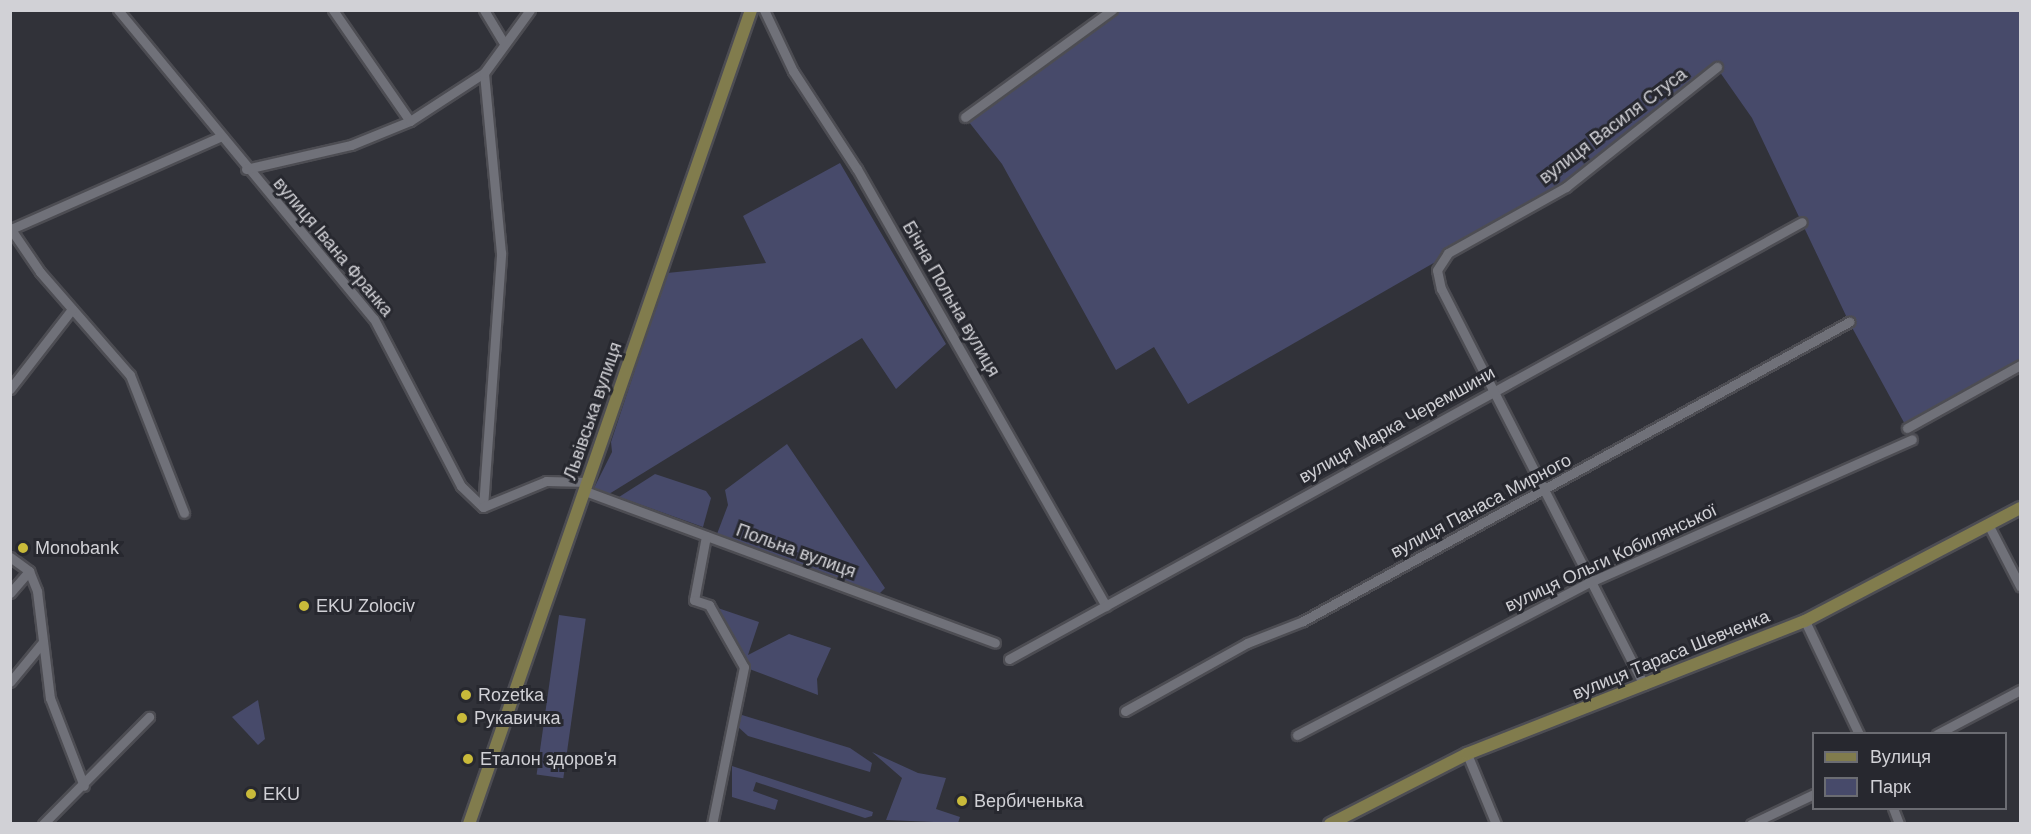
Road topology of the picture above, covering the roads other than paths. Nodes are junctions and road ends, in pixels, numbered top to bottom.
1 (133, 10) edge
2 (333, 10) edge
3 (484, 10) edge
4 (530, 10) edge
5 (751, 10) edge
6 (764, 10) edge
7 (1112, 10) edge
8 (121, 13) edge
9 (503, 42) junction
10 (1717, 67) dead end
11 (484, 74) junction
12 (965, 117) dead end
13 (410, 121) junction
14 (220, 137) junction
15 (246, 169) junction
16 (1802, 222) dead end
17 (11, 229) edge
18 (72, 309) junction
19 (1849, 322) dead end
20 (2020, 365) edge
21 (10, 389) edge
22 (1495, 389) junction
23 (1907, 428) dead end
24 (1912, 439) dead end
25 (586, 487) junction
26 (1545, 490) junction
27 (483, 507) junction
28 (2020, 508) edge
29 (184, 513) dead end
30 (1989, 526) junction
31 (706, 536) junction
32 (10, 557) edge
33 (29, 571) junction
34 (1590, 582) junction
35 (2020, 586) edge
36 (10, 593) edge
37 (1106, 606) junction
38 (1805, 621) junction
39 (43, 642) junction
40 (995, 643) dead end
41 (1009, 659) dead end
42 (10, 682) edge
43 (1644, 685) junction
44 (2020, 690) edge
45 (1125, 711) dead end
46 (149, 717) dead end
47 (1857, 732) edge
48 (1941, 732) edge
49 (1298, 735) dead end
50 (1467, 754) junction
51 (84, 786) junction
52 (1812, 796) edge
53 (43, 824) edge
54 (469, 824) edge
55 (712, 824) edge
56 (1330, 824) edge
57 (1496, 824) edge
58 (1751, 824) edge

1 - 8 street
2 - 13 street
3 - 9 street
4 - 9 street
5 - 25 main road, Львівська вулиця
6 - 37 street, Бічна Польна вулиця
7 - 12 street
8 - 14 street, вулиця Івана Франка
9 - 11 street
10 - 22 street, вулиця Василя Стуса
11 - 13 street
11 - 27 street
13 - 15 street
14 - 15 street, вулиця Івана Франка
14 - 17 street
15 - 27 street, вулиця Івана Франка
16 - 22 street, вулиця Марка Черемшини
17 - 18 street
18 - 21 street
18 - 29 street
19 - 26 street, вулиця Панаса Мирного
20 - 23 street
22 - 26 street, вулиця Василя Стуса
22 - 37 street, вулиця Марка Черемшини
24 - 34 street, вулиця Ольги Кобилянської
25 - 27 street, Польна вулиця
25 - 31 street, Польна вулиця
25 - 54 main road, Львівська вулиця
26 - 34 street, вулиця Василя Стуса
26 - 45 street, вулиця Панаса Мирного
28 - 30 main road, вулиця Тараса Шевченка
30 - 35 street
30 - 38 main road, вулиця Тараса Шевченка
31 - 40 street, Польна вулиця
31 - 55 street
32 - 33 street
33 - 36 street
33 - 39 street
34 - 43 street, вулиця Василя Стуса
34 - 49 street, вулиця Ольги Кобилянської
37 - 41 street, вулиця Марка Черемшини
38 - 43 main road, вулиця Тараса Шевченка
38 - 47 street
39 - 42 street
39 - 51 street
43 - 50 main road, вулиця Тараса Шевченка
44 - 48 street
46 - 51 street
50 - 56 main road, вулиця Тараса Шевченка
50 - 57 street
51 - 53 street
52 - 58 street

